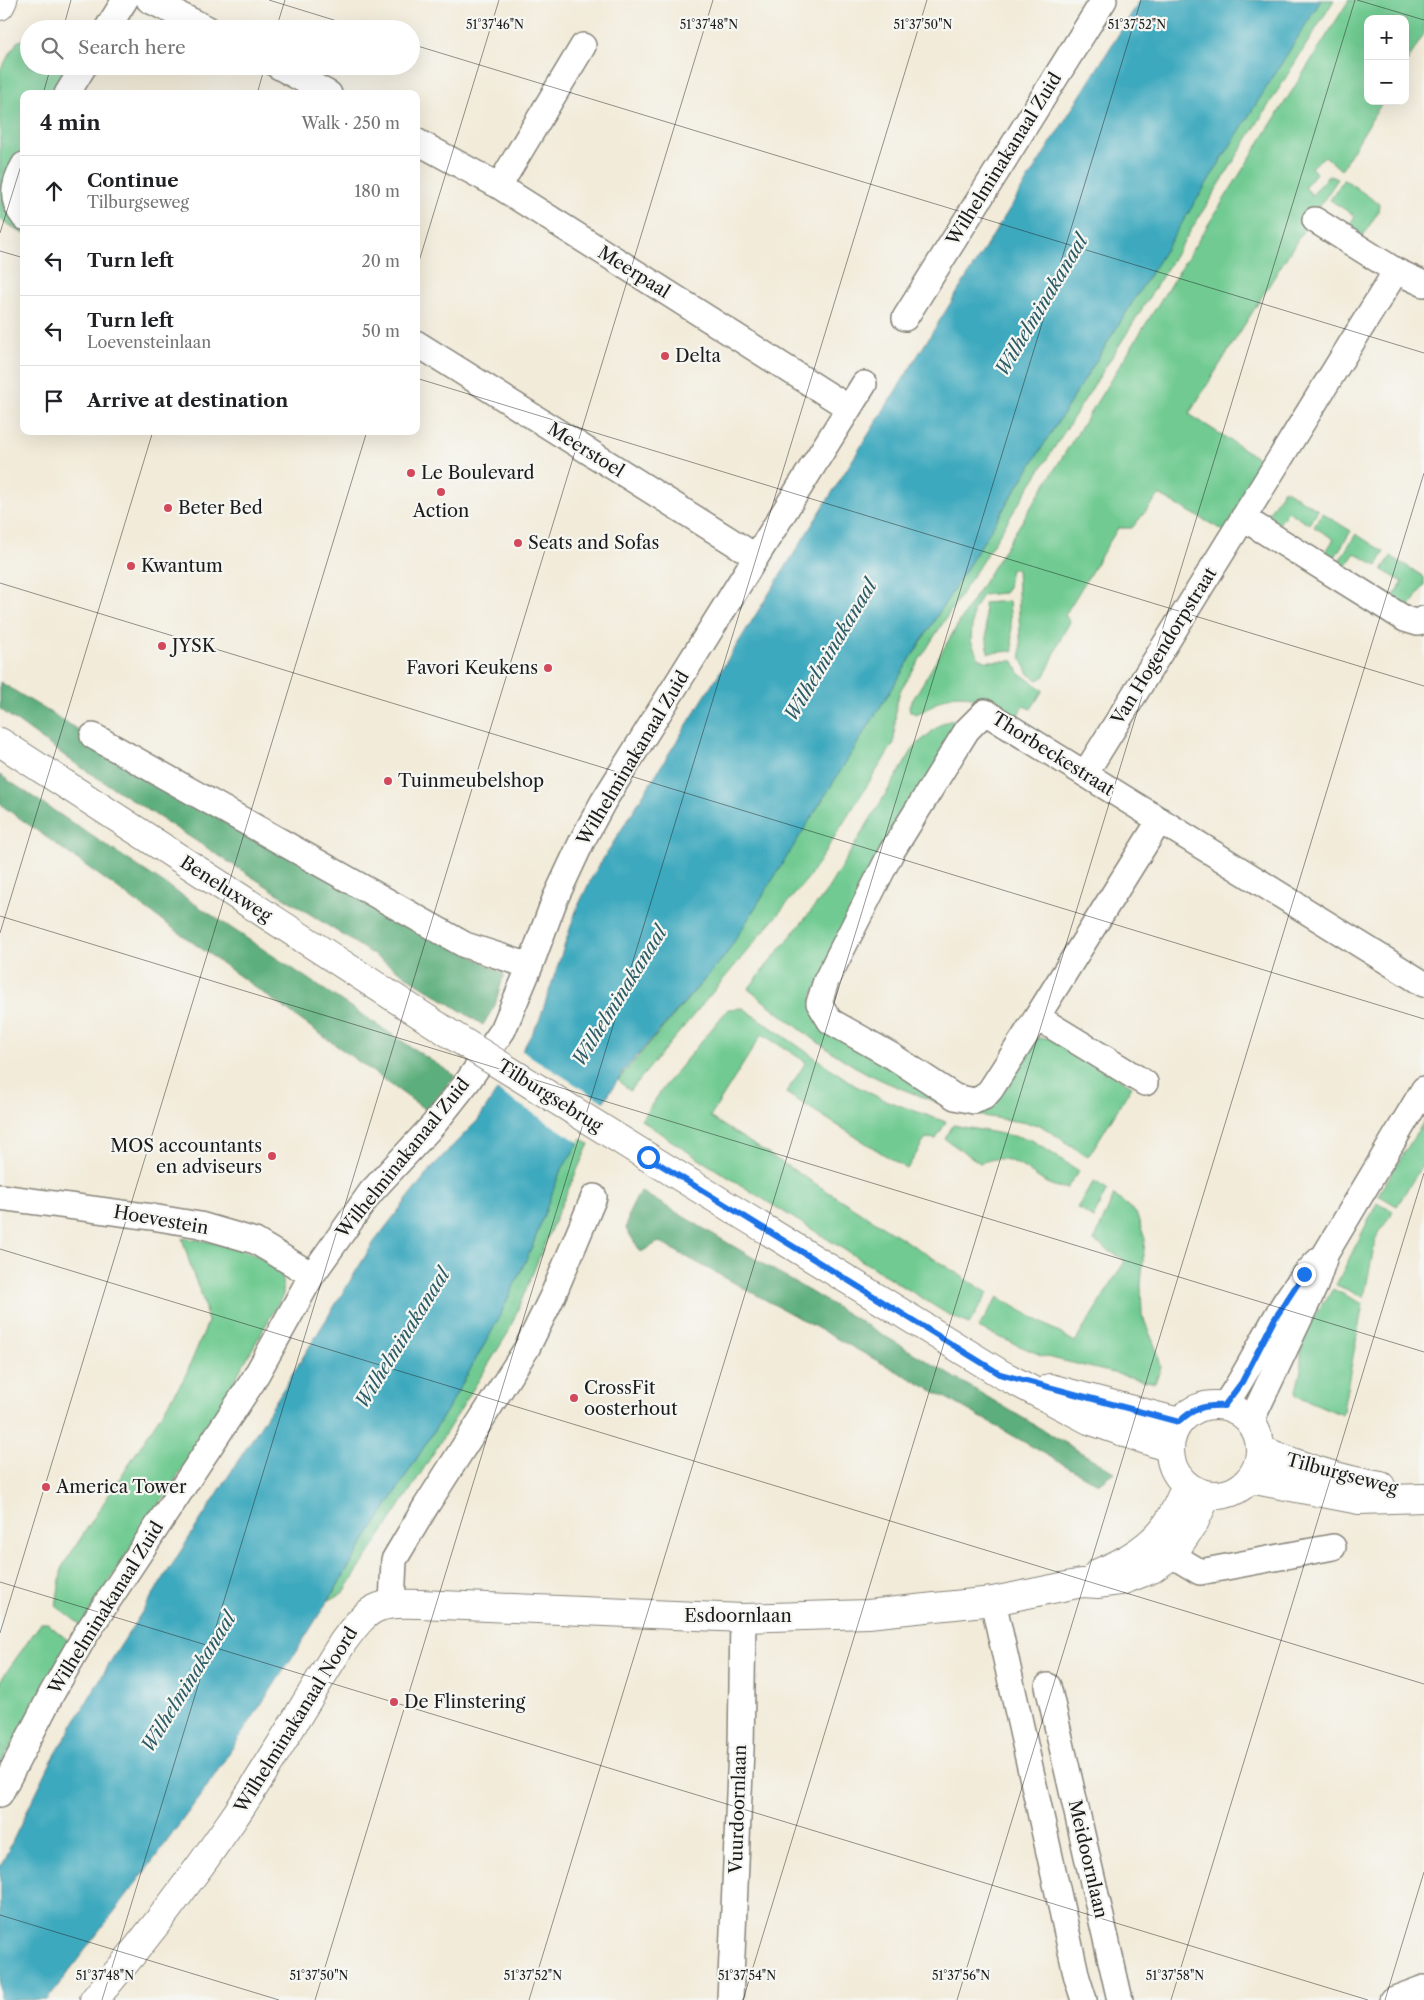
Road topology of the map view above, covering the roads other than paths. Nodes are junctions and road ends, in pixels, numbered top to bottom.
1 (3, 0) edge
2 (149, 0) edge
3 (1104, 0) edge
4 (0, 6) edge
5 (191, 20) edge
6 (583, 46) dead end
7 (79, 75) edge
8 (294, 75) edge
9 (69, 90) edge
10 (322, 90) edge
11 (420, 144) edge
12 (20, 174) edge
13 (499, 186) junction
14 (20, 211) edge
15 (1315, 220) dead end
16 (1396, 271) junction
17 (1424, 284) edge
18 (905, 318) dead end
19 (420, 346) edge
20 (864, 384) dead end
21 (849, 408) junction
22 (1243, 518) junction
23 (755, 556) junction
24 (1421, 621) edge
25 (93, 736) dead end
26 (0, 742) edge
27 (1085, 774) junction
28 (1160, 820) junction
29 (530, 966) junction
30 (1424, 984) edge
31 (1037, 1017) junction
32 (452, 1035) joint
33 (1145, 1083) dead end
34 (1424, 1089) edge
35 (0, 1197) edge
36 (594, 1197) dead end
37 (1326, 1253) junction
38 (312, 1275) junction
39 (1000, 1374) junction
40 (1224, 1406) junction
41 (1179, 1422) junction
42 (1251, 1422) junction
43 (1169, 1448) junction
44 (1260, 1449) junction
45 (1250, 1479) junction
46 (1196, 1490) junction
47 (1424, 1494) edge
48 (1424, 1498) edge
49 (1333, 1546) dead end
50 (1172, 1555) junction
51 (1082, 1583) junction
52 (992, 1601) junction
53 (392, 1604) junction
54 (743, 1618) junction
55 (1048, 1686) dead end
56 (1055, 1718) junction
57 (1020, 1723) junction
58 (0, 1794) edge
59 (1424, 1988) edge
60 (94, 2000) edge
61 (730, 2000) edge
62 (1084, 2000) edge
63 (1119, 2000) edge
64 (1392, 2000) edge

1 - 4 main road
2 - 5 street
3 - 18 street, Wilhelminakanaal Zuid
6 - 13 street
7 - 9 street
8 - 10 street
11 - 13 street, Meerpaal
12 - 14 street
13 - 21 street, Meerpaal
15 - 16 street
16 - 17 street
16 - 22 street, Van Hogendorpstraat
19 - 23 street, Meerstoel
20 - 21 street, Wilhelminakanaal Zuid
21 - 23 street, Wilhelminakanaal Zuid
22 - 24 street
22 - 27 street, Van Hogendorpstraat
23 - 29 street, Wilhelminakanaal Zuid
25 - 29 street
26 - 32 main road, Beneluxweg
27 - 28 street, Thorbeckestraat
27 - 31 street, Thorbeckestraat
28 - 30 street, Thorbeckestraat
28 - 31 street
29 - 38 street, Wilhelminakanaal Zuid
31 - 33 street
32 - 39 main road, Tilburgsebrug, bridge
34 - 37 street
35 - 38 street, Hoevestein
36 - 53 street
37 - 40 street
37 - 42 street
38 - 58 street, Wilhelminakanaal Zuid
39 - 41 main road
39 - 43 main road
40 - 41 main road
40 - 42 main road
41 - 43 main road
42 - 44 main road
43 - 46 main road
44 - 45 main road
44 - 47 main road, Tilburgseweg
45 - 46 main road
45 - 48 main road, Tilburgseweg
46 - 50 main road, Esdoornlaan
46 - 51 main road, Esdoornlaan
49 - 50 street
50 - 51 main road, Esdoornlaan
51 - 52 main road, Esdoornlaan
52 - 54 main road, Esdoornlaan
52 - 57 street, Meidoornlaan
53 - 54 main road, Esdoornlaan
53 - 60 main road, Wilhelminakanaal Noord
54 - 61 street, Vuurdoornlaan
55 - 56 street, Meidoornlaan
56 - 57 street
56 - 63 street, Meidoornlaan
57 - 62 street, Meidoornlaan
59 - 64 street

